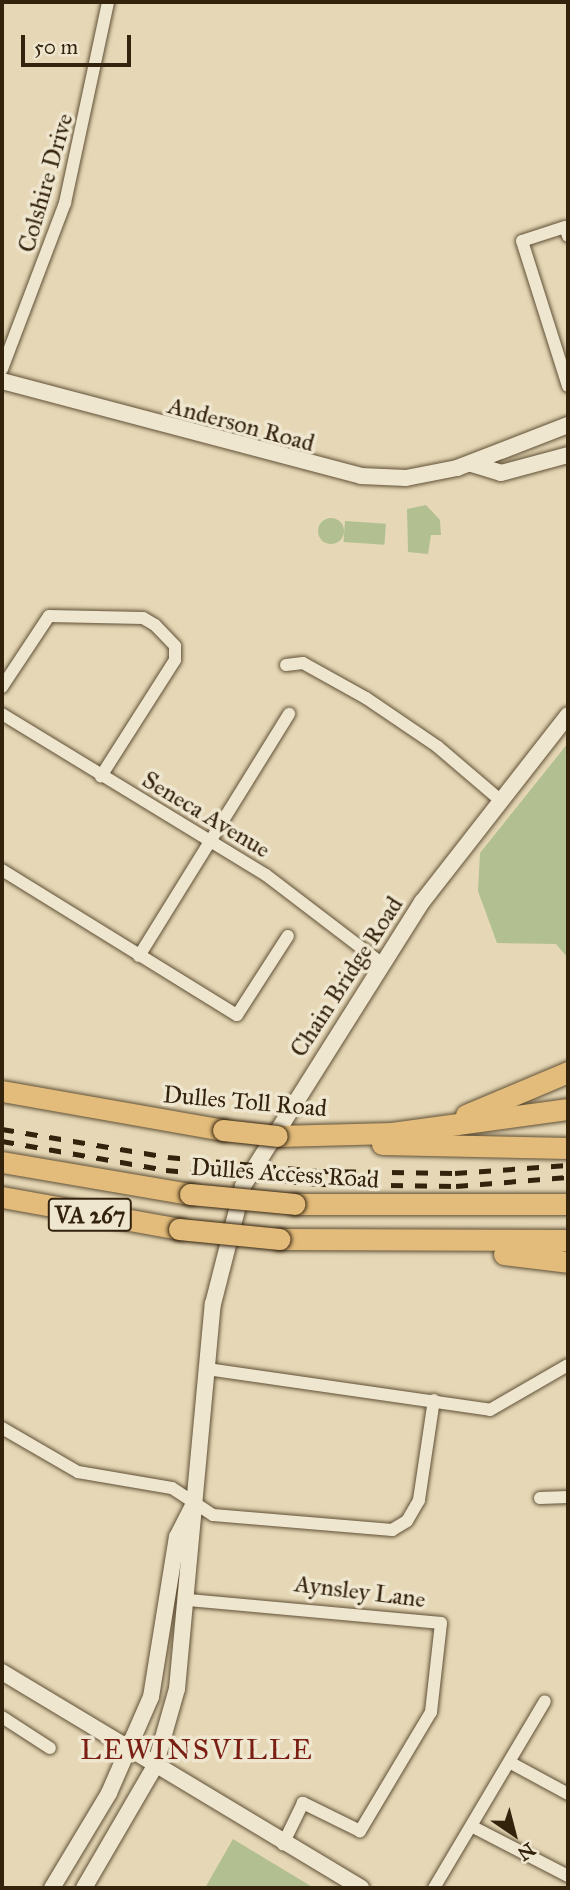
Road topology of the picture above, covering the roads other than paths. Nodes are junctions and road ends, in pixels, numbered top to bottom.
1 (108, 2) edge
2 (568, 236) edge
3 (2, 369) edge
4 (2, 382) edge
5 (568, 386) edge
6 (566, 423) edge
7 (568, 455) edge
8 (472, 464) junction
9 (286, 665) dead end
10 (2, 687) edge
11 (2, 714) edge
12 (289, 714) dead end
13 (568, 715) edge
14 (101, 776) junction
15 (500, 800) junction
16 (211, 841) junction
17 (2, 870) edge
18 (288, 936) dead end
19 (139, 956) junction
20 (381, 963) junction
21 (568, 1072) edge
22 (2, 1091) edge
23 (568, 1109) edge
24 (392, 1133) junction
25 (277, 1136) joint
26 (332, 1138) junction
27 (568, 1148) edge
28 (2, 1161) edge
29 (2, 1197) edge
30 (568, 1203) edge
31 (568, 1240) edge
32 (404, 1244) junction
33 (568, 1262) edge
34 (568, 1365) edge
35 (207, 1369) junction
36 (434, 1400) junction
37 (2, 1428) edge
38 (568, 1497) edge
39 (540, 1498) dead end
40 (196, 1501) junction
41 (190, 1600) junction
42 (2, 1672) edge
43 (545, 1701) dead end
44 (2, 1717) edge
45 (50, 1748) dead end
46 (130, 1752) junction
47 (511, 1763) junction
48 (155, 1766) junction
49 (568, 1794) edge
50 (475, 1828) junction
51 (283, 1844) junction
52 (568, 1876) edge
53 (52, 1888) edge
54 (84, 1888) edge
55 (361, 1888) edge
56 (434, 1888) edge

1 - 3 street, Colshire Drive
2 - 5 street
4 - 8 street, Anderson Road
6 - 8 street, Anderson Road
7 - 8 street, Anderson Road
9 - 15 street
10 - 14 street
11 - 14 street, Seneca Avenue
12 - 16 street
13 - 15 street, Chain Bridge Road
14 - 16 street, Seneca Avenue
15 - 20 street, Chain Bridge Road
16 - 19 street
16 - 20 street, Seneca Avenue
17 - 19 street
18 - 19 street
20 - 35 street, Chain Bridge Road
21 - 24 highway
22 - 25 highway, Dulles Toll Road, bridge
23 - 24 highway, Dulles Toll Road
24 - 26 highway, Dulles Toll Road
25 - 26 highway, Dulles Access Road
26 - 27 highway, Dulles Access Road
28 - 30 highway, Dulles Access Road, bridge
29 - 32 highway, VA 267, bridge
31 - 32 highway, VA 267
32 - 33 highway
34 - 36 street
35 - 36 street
35 - 40 street, Chain Bridge Road
36 - 40 street
37 - 40 street
38 - 39 street
40 - 41 street, Chain Bridge Road
40 - 46 street, Chain Bridge Road
41 - 48 street, Chain Bridge Road
41 - 51 street, Aynsley Lane
42 - 46 street
43 - 47 street
44 - 45 street
46 - 48 street
46 - 53 street, Chain Bridge Road
47 - 49 street
47 - 50 street
48 - 51 street
48 - 54 street, Chain Bridge Road
50 - 52 street
50 - 56 street
51 - 55 street

